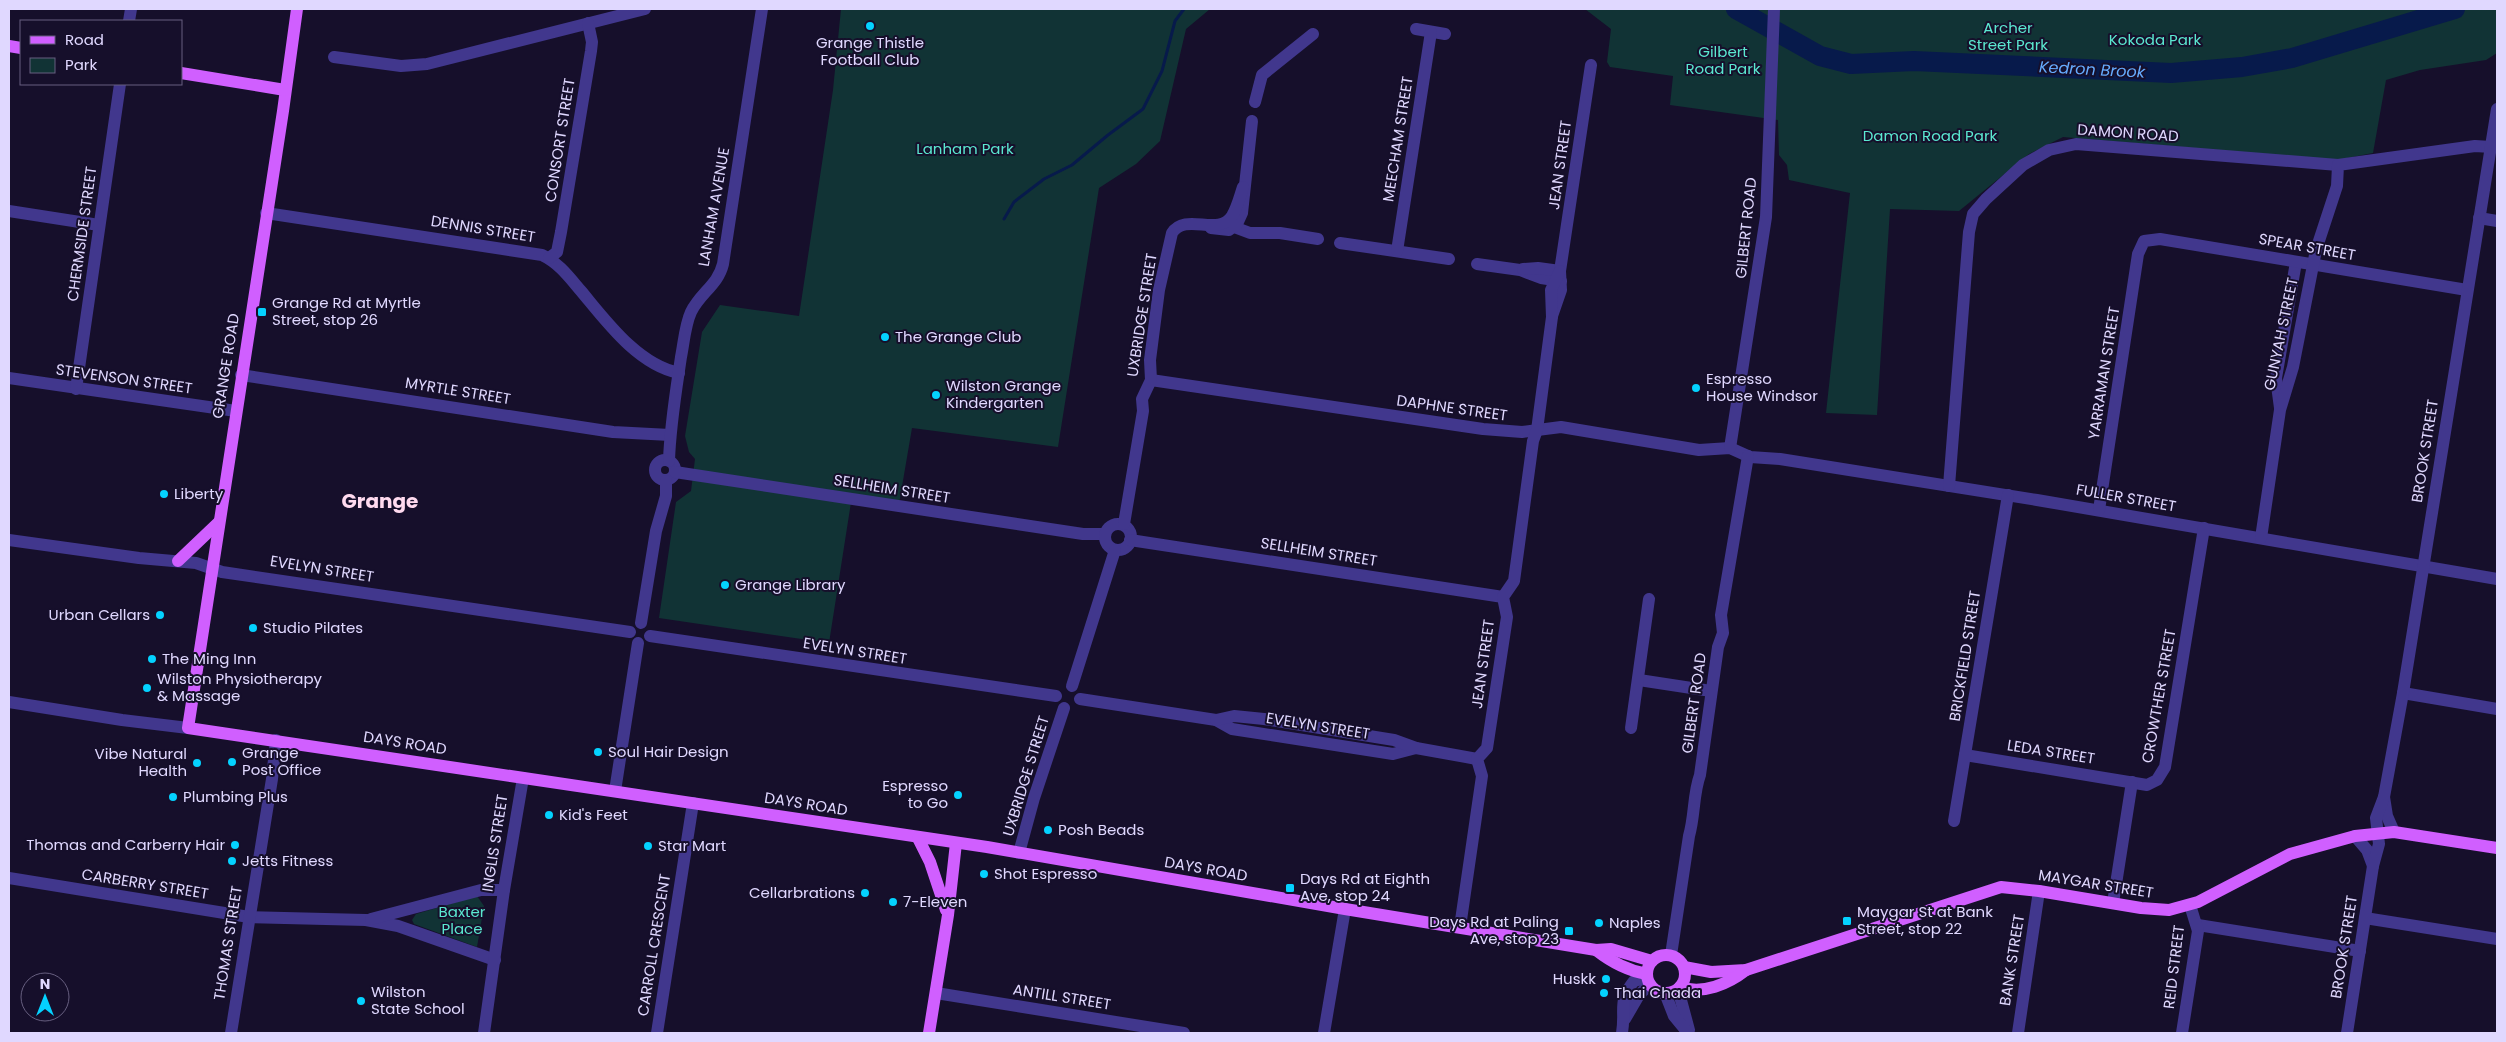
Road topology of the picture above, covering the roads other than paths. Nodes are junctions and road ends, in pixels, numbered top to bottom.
1 (297, 9) edge
2 (645, 9) edge
3 (762, 9) edge
4 (1774, 9) edge
5 (588, 24) junction
6 (1416, 29) dead end
7 (1431, 32) junction
8 (1313, 34) dead end
9 (1445, 34) dead end
10 (334, 57) dead end
11 (1592, 65) dead end
12 (182, 73) edge
13 (120, 85) edge
14 (285, 90) junction
15 (1255, 102) dead end
16 (2497, 109) edge
17 (1252, 121) dead end
18 (2491, 147) junction
19 (2338, 165) junction
20 (9, 211) edge
21 (266, 213) junction
22 (2479, 218) junction
23 (1236, 219) junction
24 (2497, 221) edge
25 (99, 225) junction
26 (1318, 239) dead end
27 (2143, 242) joint
28 (1340, 243) dead end
29 (1397, 252) junction
30 (550, 258) junction
31 (1449, 259) dead end
32 (2296, 262) junction
33 (1477, 264) dead end
34 (2313, 265) junction
35 (1558, 278) junction
36 (2467, 290) junction
37 (679, 373) junction
38 (241, 375) junction
39 (9, 378) edge
40 (1151, 380) junction
41 (76, 389) junction
42 (2280, 410) junction
43 (236, 411) junction
44 (1537, 430) junction
45 (670, 435) junction
46 (1730, 448) junction
47 (1748, 456) junction
48 (670, 471) junction
49 (1949, 486) junction
50 (2008, 495) junction
51 (2099, 510) junction
52 (219, 522) junction
53 (1124, 524) junction
54 (2204, 528) junction
55 (1104, 534) junction
56 (2261, 538) junction
57 (9, 540) edge
58 (1130, 540) junction
59 (1115, 550) junction
60 (178, 562) junction
61 (2423, 567) junction
62 (212, 568) junction
63 (2497, 579) edge
64 (1503, 597) junction
65 (1649, 599) dead end
66 (641, 623) junction
67 (630, 632) junction
68 (650, 636) junction
69 (638, 643) junction
70 (1639, 680) junction
71 (1072, 686) junction
72 (1711, 691) junction
73 (2403, 693) junction
74 (1056, 696) junction
75 (1080, 699) junction
76 (9, 702) edge
77 (1064, 708) junction
78 (2497, 709) edge
79 (188, 728) junction
80 (1631, 728) dead end
81 (276, 740) junction
82 (1965, 755) junction
83 (1477, 759) junction
84 (522, 778) junction
85 (2132, 782) junction
86 (615, 791) junction
87 (2384, 797) junction
88 (693, 803) junction
89 (1954, 822) dead end
90 (2378, 832) junction
91 (2394, 832) junction
92 (2355, 836) junction
93 (918, 838) junction
94 (956, 843) junction
95 (2497, 848) edge
96 (1019, 853) junction
97 (2373, 866) junction
98 (9, 878) edge
99 (504, 890) junction
100 (2039, 891) junction
101 (2113, 903) junction
102 (2190, 905) junction
103 (409, 909) junction
104 (1344, 909) junction
105 (948, 915) junction
106 (249, 917) junction
107 (2365, 918) junction
108 (366, 920) junction
109 (2198, 924) junction
110 (1460, 927) junction
111 (407, 929) junction
112 (2497, 939) edge
113 (1596, 950) junction
114 (2360, 951) junction
115 (1671, 956) junction
116 (495, 960) junction
117 (1652, 961) junction
118 (1684, 967) junction
119 (1746, 970) junction
120 (1648, 979) junction
121 (1679, 988) junction
122 (936, 993) junction
123 (1665, 993) junction
124 (230, 1033) edge
125 (484, 1033) edge
126 (657, 1033) edge
127 (929, 1033) edge
128 (1184, 1033) edge
129 (1324, 1033) edge
130 (1622, 1033) edge
131 (1689, 1033) edge
132 (2018, 1033) edge
133 (2182, 1033) edge
134 (2347, 1033) edge

1 - 14 main road, GRANGE ROAD
2 - 5 street
3 - 37 street, LANHAM AVENUE
4 - 46 street, GILBERT ROAD
5 - 10 street
5 - 30 street, CONSORT STREET
6 - 7 street
7 - 9 street
7 - 29 street, MEECHAM STREET
8 - 15 street
11 - 35 street, JEAN STREET
12 - 14 main road
13 - 25 street, CHERMSIDE STREET
14 - 21 main road, GRANGE ROAD
16 - 18 street, BROOK STREET
17 - 23 street
18 - 19 street, DAMON ROAD
18 - 22 street, BROOK STREET
19 - 34 street, GUNYAH STREET
19 - 49 street, DAMON ROAD
20 - 25 street
21 - 30 street, DENNIS STREET
21 - 38 main road, GRANGE ROAD
22 - 24 street
22 - 36 street, BROOK STREET
23 - 26 street
23 - 40 street, UXBRIDGE STREET
25 - 41 street, CHERMSIDE STREET
27 - 32 street, SPEAR STREET
27 - 51 street, YARRAMAN STREET
28 - 29 street
29 - 31 street
30 - 37 street, DENNIS STREET
32 - 34 street, SPEAR STREET
32 - 42 street, GUNYAH STREET
33 - 35 street
34 - 36 street, SPEAR STREET
34 - 42 street, GUNYAH STREET
35 - 44 street, JEAN STREET
36 - 61 street, BROOK STREET
37 - 45 street, LANHAM AVENUE
38 - 43 main road, GRANGE ROAD
38 - 45 street, MYRTLE STREET
39 - 41 street, STEVENSON STREET
40 - 44 street, DAPHNE STREET
40 - 53 street, UXBRIDGE STREET
41 - 43 street, STEVENSON STREET
42 - 56 street, GUNYAH STREET
43 - 52 main road, GRANGE ROAD
44 - 46 street, DAPHNE STREET
44 - 64 street, JEAN STREET
45 - 48 street, LANHAM AVENUE
46 - 47 street, DAPHNE STREET
47 - 49 street, FULLER STREET
47 - 72 street, GILBERT ROAD
48 - 55 street, SELLHEIM STREET
48 - 66 street, LANHAM AVENUE
49 - 50 street, FULLER STREET
50 - 51 street, FULLER STREET
50 - 82 street, BRICKFIELD STREET
51 - 54 street, FULLER STREET
52 - 60 main road
52 - 62 main road, GRANGE ROAD
53 - 55 street
53 - 58 street
54 - 56 street, FULLER STREET
54 - 85 street, CROWTHER STREET
55 - 59 street
56 - 61 street, FULLER STREET
57 - 60 street, EVELYN STREET
58 - 59 street
58 - 64 street, SELLHEIM STREET
59 - 71 street
60 - 62 street, EVELYN STREET
61 - 63 street, FULLER STREET
61 - 73 street, BROOK STREET
62 - 67 street, EVELYN STREET
62 - 79 main road, GRANGE ROAD
64 - 83 street, JEAN STREET
65 - 70 street
66 - 67 street
66 - 68 street
67 - 69 street
68 - 69 street
68 - 74 street, EVELYN STREET
69 - 86 street
70 - 72 street
70 - 80 street
71 - 74 street
71 - 75 street
72 - 115 street, GILBERT ROAD
73 - 78 street
73 - 87 street, BROOK STREET
74 - 77 street
75 - 77 street
75 - 83 street, EVELYN STREET
76 - 79 street, DAYS ROAD
77 - 96 street, UXBRIDGE STREET
79 - 81 main road, DAYS ROAD
81 - 84 main road, DAYS ROAD
81 - 106 street, THOMAS STREET
82 - 85 street, LEDA STREET
82 - 89 street, BRICKFIELD STREET
83 - 110 street
84 - 86 main road, DAYS ROAD
84 - 99 street, INGLIS STREET
85 - 101 street, CROWTHER STREET
86 - 88 main road, DAYS ROAD
87 - 90 street, BROOK STREET
87 - 91 street, BROOK STREET
88 - 93 main road, DAYS ROAD
88 - 126 street, CARROLL CRESCENT
90 - 91 main road, MAYGAR STREET
90 - 92 main road, MAYGAR STREET
90 - 97 street, BROOK STREET
91 - 95 main road, MAYGAR STREET
92 - 97 street
92 - 102 main road, MAYGAR STREET
93 - 94 main road, DAYS ROAD
93 - 105 main road
94 - 96 main road, DAYS ROAD
94 - 105 main road
96 - 104 main road, DAYS ROAD
97 - 107 street, BROOK STREET
98 - 106 street, CARBERRY STREET
99 - 103 street, CARBERRY STREET
99 - 116 street, INGLIS STREET
100 - 101 main road, MAYGAR STREET
100 - 119 main road, MAYGAR STREET
100 - 132 street, BANK STREET
101 - 102 main road, MAYGAR STREET
102 - 109 street, REID STREET
103 - 108 street, CARBERRY STREET
103 - 111 street
104 - 110 main road, DAYS ROAD
104 - 129 street
105 - 122 main road
106 - 108 street, CARBERRY STREET
106 - 124 street, THOMAS STREET
107 - 112 street
107 - 114 street, BROOK STREET
108 - 111 street, CARBERRY STREET
109 - 114 street
109 - 133 street, REID STREET
110 - 113 main road, DAYS ROAD
111 - 116 street, CARBERRY STREET
113 - 117 main road, DAYS ROAD
113 - 120 main road, DAYS ROAD
114 - 134 street, BROOK STREET
115 - 117 main road
115 - 118 main road
116 - 125 street, INGLIS STREET
117 - 120 main road
118 - 119 main road, MAYGAR STREET
118 - 121 main road
119 - 121 main road, MAYGAR STREET
120 - 123 main road
120 - 130 street
121 - 123 main road
121 - 131 street
122 - 127 main road
122 - 128 street, ANTILL STREET
123 - 131 street

